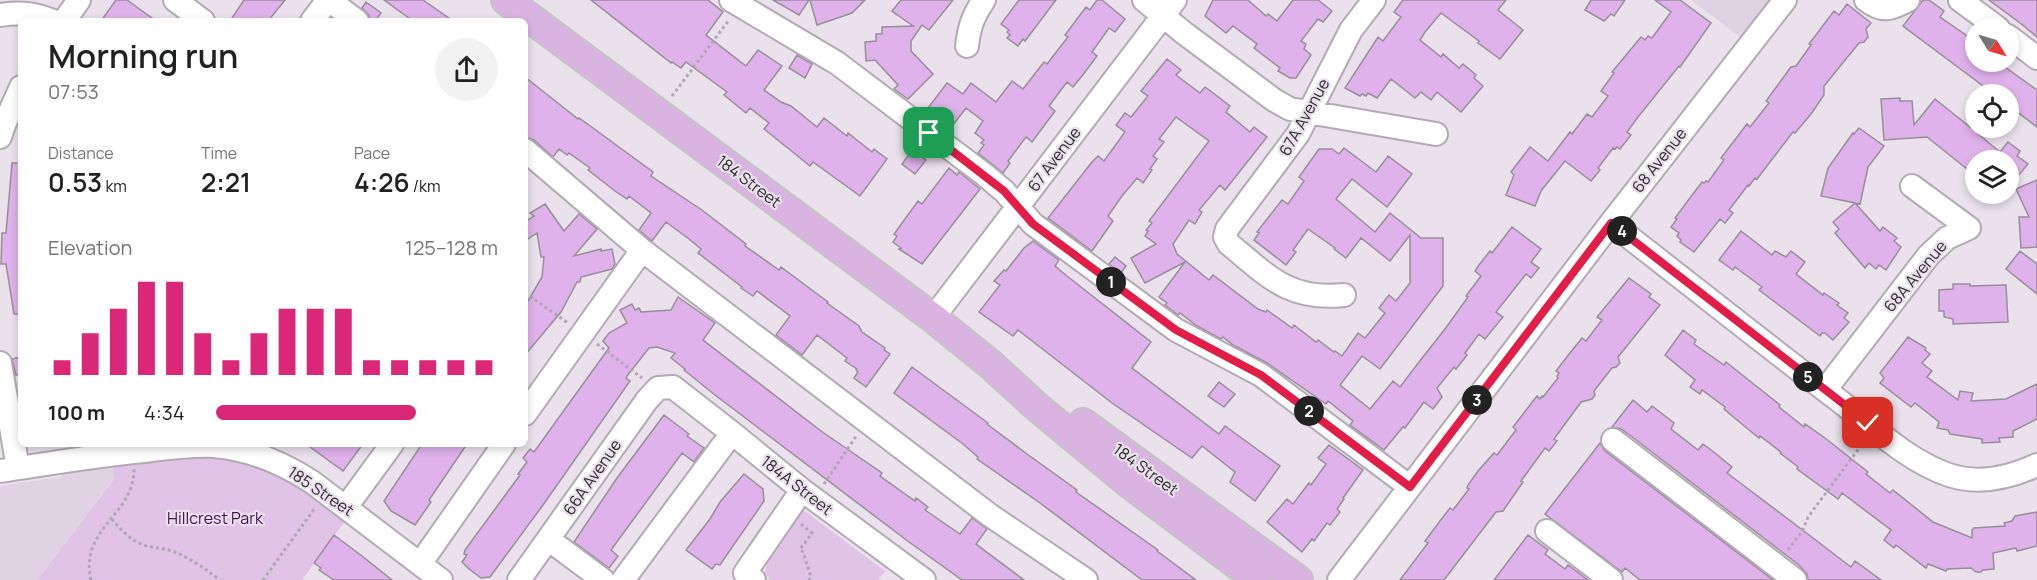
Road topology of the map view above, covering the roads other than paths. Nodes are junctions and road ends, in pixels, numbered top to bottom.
1 (79, 0) edge
2 (328, 0) edge
3 (506, 0) edge
4 (984, 0) edge
5 (1144, 0) edge
6 (1374, 0) edge
7 (1785, 0) edge
8 (1866, 0) edge
9 (1908, 0) edge
10 (1960, 0) edge
11 (733, 6) edge
12 (1169, 8) edge
13 (0, 15) edge
14 (45, 18) edge
15 (66, 18) edge
16 (314, 18) edge
17 (353, 18) edge
18 (1984, 18) edge
19 (2019, 44) edge
20 (967, 46) dead end
21 (2037, 57) edge
22 (18, 94) edge
23 (1308, 113) junction
24 (1436, 134) dead end
25 (0, 137) edge
26 (528, 153) edge
27 (1912, 186) dead end
28 (1018, 206) junction
29 (1611, 223) junction
30 (642, 250) junction
31 (1344, 295) dead end
32 (933, 318) junction
33 (0, 363) edge
34 (990, 364) junction
35 (672, 387) joint
36 (1825, 390) junction
37 (528, 410) edge
38 (732, 433) junction
39 (1613, 440) dead end
40 (165, 447) edge
41 (221, 447) edge
42 (390, 447) edge
43 (502, 447) edge
44 (110, 449) edge
45 (2037, 465) edge
46 (9, 470) edge
47 (1410, 487) junction
48 (812, 488) junction
49 (346, 507) junction
50 (1547, 531) dead end
51 (548, 539) junction
52 (420, 564) junction
53 (896, 572) edge
54 (1787, 573) edge
55 (749, 577) edge
56 (441, 580) edge
57 (519, 580) edge
58 (603, 580) edge
59 (623, 580) edge
60 (924, 580) edge
61 (1086, 580) edge
62 (1258, 580) edge
63 (1298, 580) edge
64 (1339, 580) edge
65 (1611, 580) edge

1 - 15 street
2 - 16 street
2 - 17 street
3 - 32 main road, 184 Street
4 - 20 street
5 - 12 street
6 - 23 street, 67A Avenue
7 - 29 street, 68 Avenue
8 - 9 street
10 - 18 street
11 - 28 street
12 - 23 street
12 - 28 street, 67 Avenue
13 - 14 street
19 - 21 street
22 - 25 street
23 - 24 street
23 - 31 street, 67A Avenue
26 - 30 street
27 - 36 street, 68A Avenue
28 - 32 street, 67 Avenue
28 - 47 street
29 - 36 street
29 - 47 street, 68 Avenue
30 - 37 street
30 - 61 street
32 - 34 main road, 184 Street
33 - 46 street
34 - 62 main road, 184 Street
34 - 63 main road, 184 Street
35 - 38 street, 184A Street
35 - 51 street, 66A Avenue
36 - 45 street
38 - 48 street, 184A Street
38 - 59 street
39 - 54 street
40 - 44 street, 185 Street
41 - 49 street, 185 Street
42 - 49 street
43 - 52 street
44 - 46 street, 185 Street
47 - 64 street, 68 Avenue
48 - 53 street, 184A Street
48 - 55 street
49 - 52 street, 185 Street
50 - 65 street
51 - 57 street, 66A Avenue
51 - 58 street
52 - 56 street, 185 Street
53 - 60 street, 184A Street

